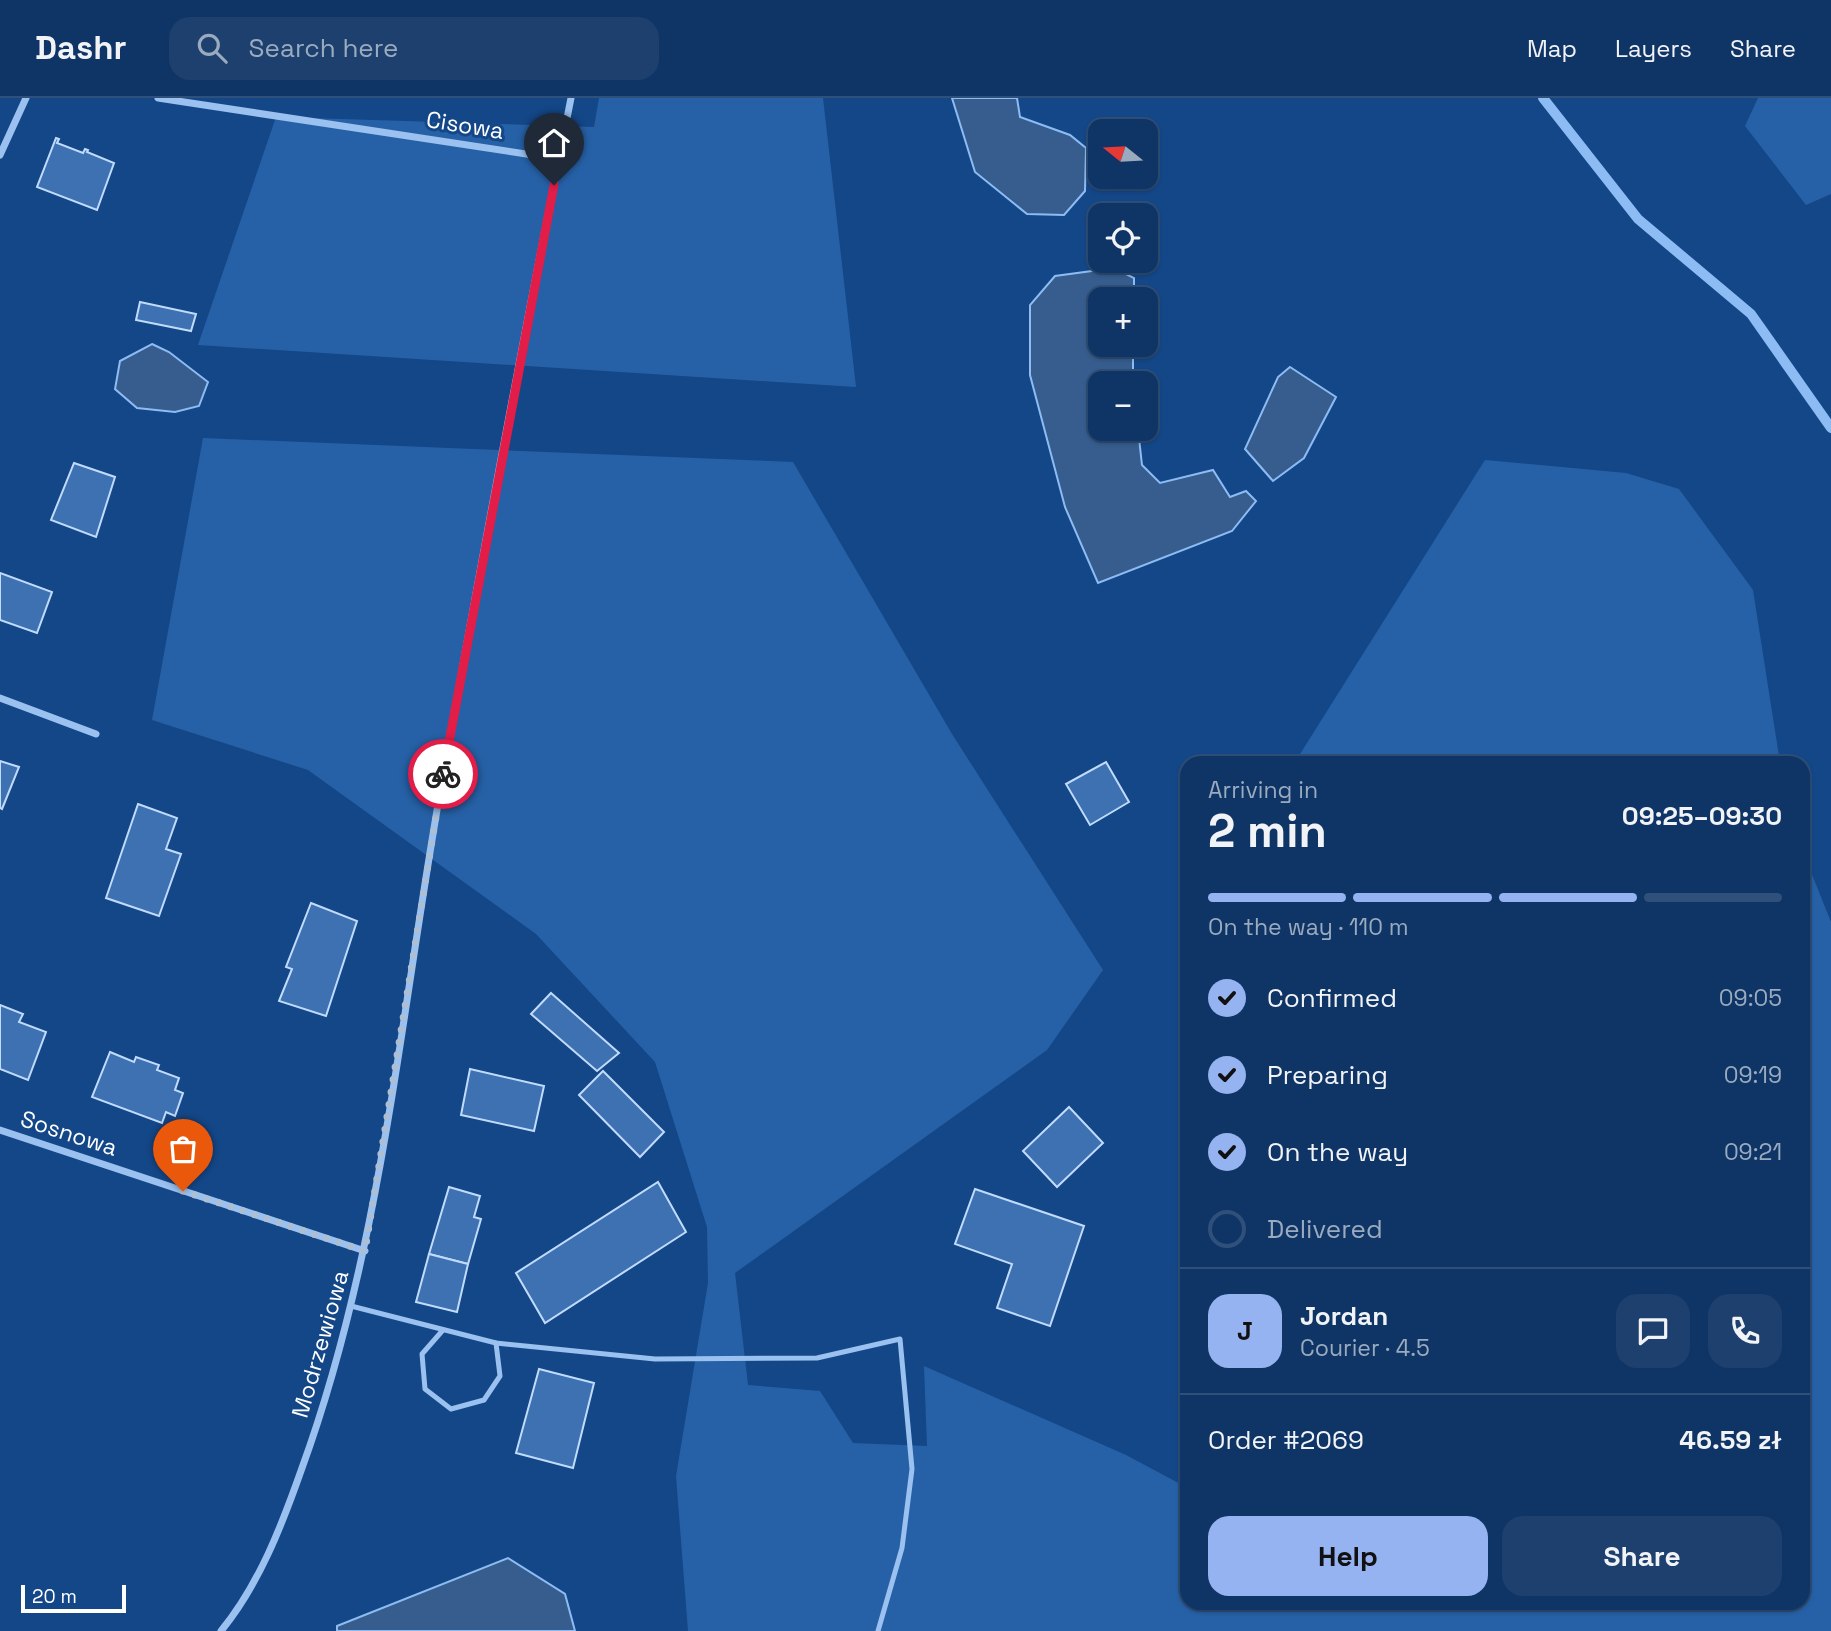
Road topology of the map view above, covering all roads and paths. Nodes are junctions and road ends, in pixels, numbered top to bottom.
1 (26, 98) edge
2 (158, 98) edge
3 (571, 98) edge
4 (0, 155) edge
5 (559, 159) junction
6 (0, 698) edge
7 (96, 734) dead end
8 (0, 1130) edge
9 (365, 1251) junction
10 (351, 1306) junction
11 (443, 1331) junction
12 (496, 1343) junction
13 (221, 1631) edge
14 (877, 1631) edge

1 - 4 street
2 - 5 street, Cisowa
3 - 5 street, Modrzewiowa
5 - 9 street, Modrzewiowa
6 - 7 street
8 - 9 street, Sosnowa
9 - 10 street, Modrzewiowa
10 - 11 lane
10 - 13 street, Modrzewiowa
11 - 12 lane
11 - 12 lane
12 - 14 lane

